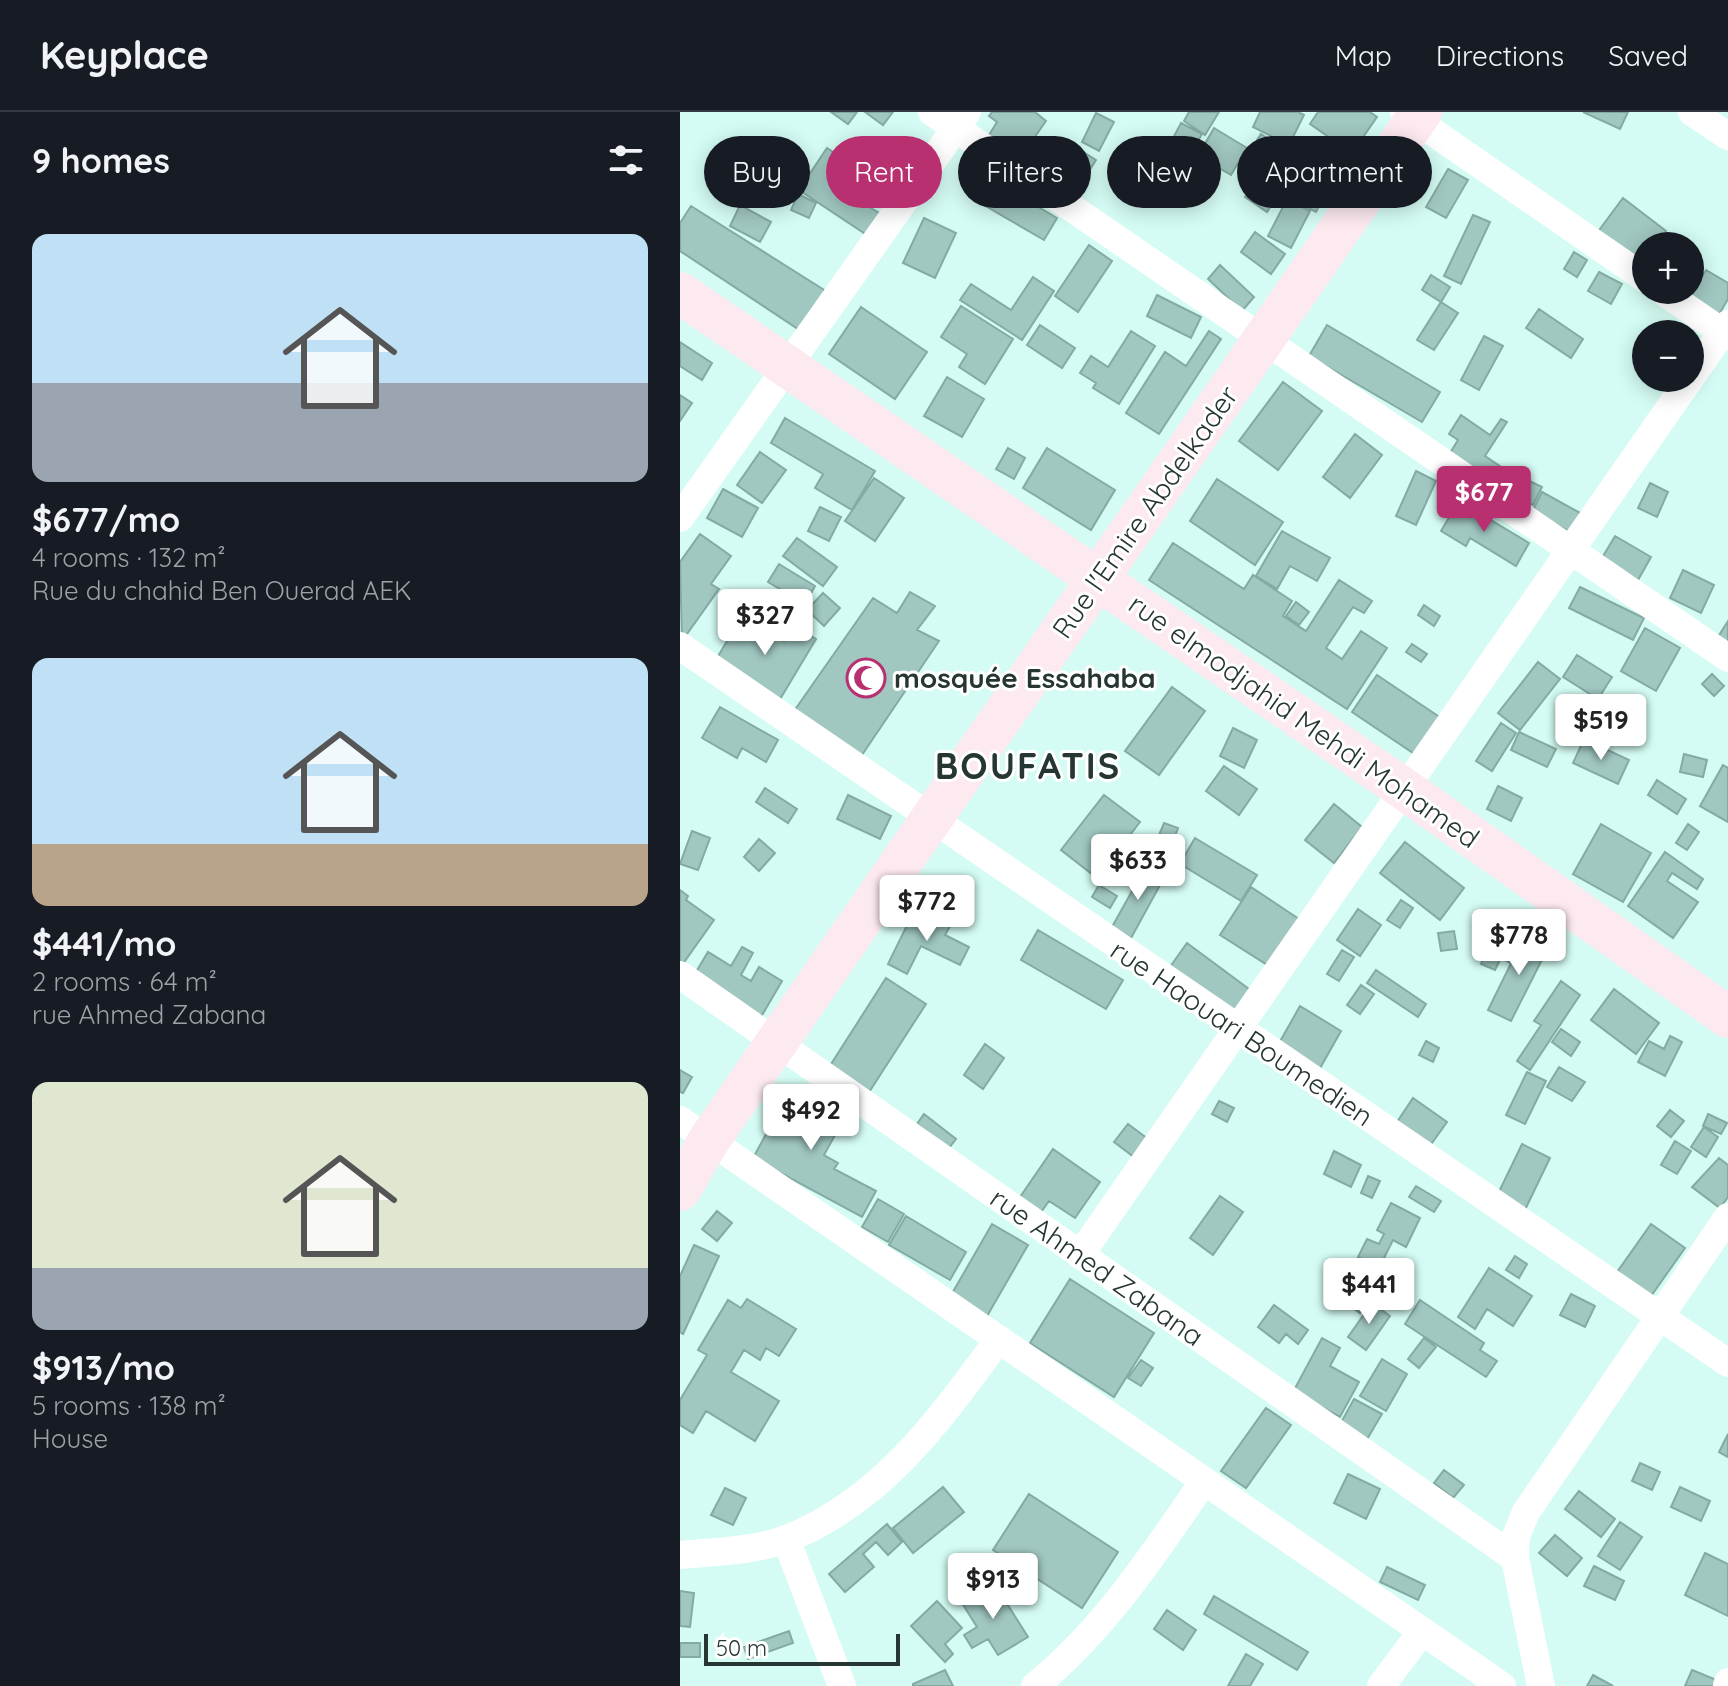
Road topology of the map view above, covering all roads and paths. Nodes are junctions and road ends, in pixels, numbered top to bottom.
1 (932, 112) edge
2 (1692, 112) edge
3 (1413, 115) edge
4 (961, 120) edge
5 (1728, 136) edge
6 (1632, 269) edge
7 (680, 293) edge
8 (1683, 304) edge
9 (1726, 331) edge
10 (1263, 340) junction
11 (788, 367) junction
12 (680, 518) edge
13 (1570, 550) junction
14 (1098, 579) junction
15 (680, 646) edge
16 (1728, 658) edge
17 (1404, 789) junction
18 (931, 820) junction
19 (680, 975) edge
20 (1728, 1017) edge
21 (1239, 1031) junction
22 (777, 1043) junction
23 (695, 1130) edge
24 (680, 1190) edge
25 (1728, 1217) edge
26 (1080, 1255) junction
27 (1658, 1318) junction
28 (999, 1339) junction
29 (1728, 1363) edge
30 (1204, 1481) junction
31 (786, 1539) junction
32 (680, 1555) edge
33 (1515, 1558) junction
34 (1421, 1633) junction
35 (842, 1686) edge
36 (1035, 1686) edge
37 (1381, 1686) edge
38 (1502, 1686) edge
39 (1541, 1686) edge

1 - 4 street
2 - 5 street
3 - 6 street
3 - 10 main road, Rue l'Emire Abdelkader
4 - 10 street
4 - 11 street
7 - 11 main road, rue elmodjahid Mehdi Mohamed
8 - 9 street
9 - 13 street
10 - 13 street
10 - 14 main road, Rue l'Emire Abdelkader
11 - 12 street
11 - 14 main road, rue elmodjahid Mehdi Mohamed
13 - 16 street
13 - 17 street
14 - 17 main road, rue elmodjahid Mehdi Mohamed
14 - 18 main road, Rue l'Emire Abdelkader
15 - 18 street, rue Haouari Boumedien
17 - 20 main road, rue elmodjahid Mehdi Mohamed
17 - 21 street
18 - 21 street, rue Haouari Boumedien
18 - 22 main road, Rue l'Emire Abdelkader
19 - 22 street, rue Ahmed Zabana
21 - 26 street
21 - 27 street, rue Haouari Boumedien
22 - 23 main road, Rue l'Emire Abdelkader
22 - 26 street, rue Ahmed Zabana
23 - 24 main road, Rue l'Emire Abdelkader
23 - 28 street
25 - 27 street
26 - 33 street, rue Ahmed Zabana
27 - 29 street, rue Haouari Boumedien
27 - 33 street
28 - 30 street
28 - 31 street
30 - 34 street
30 - 36 street
31 - 32 street
31 - 35 street
33 - 39 street
34 - 37 street
34 - 38 street

